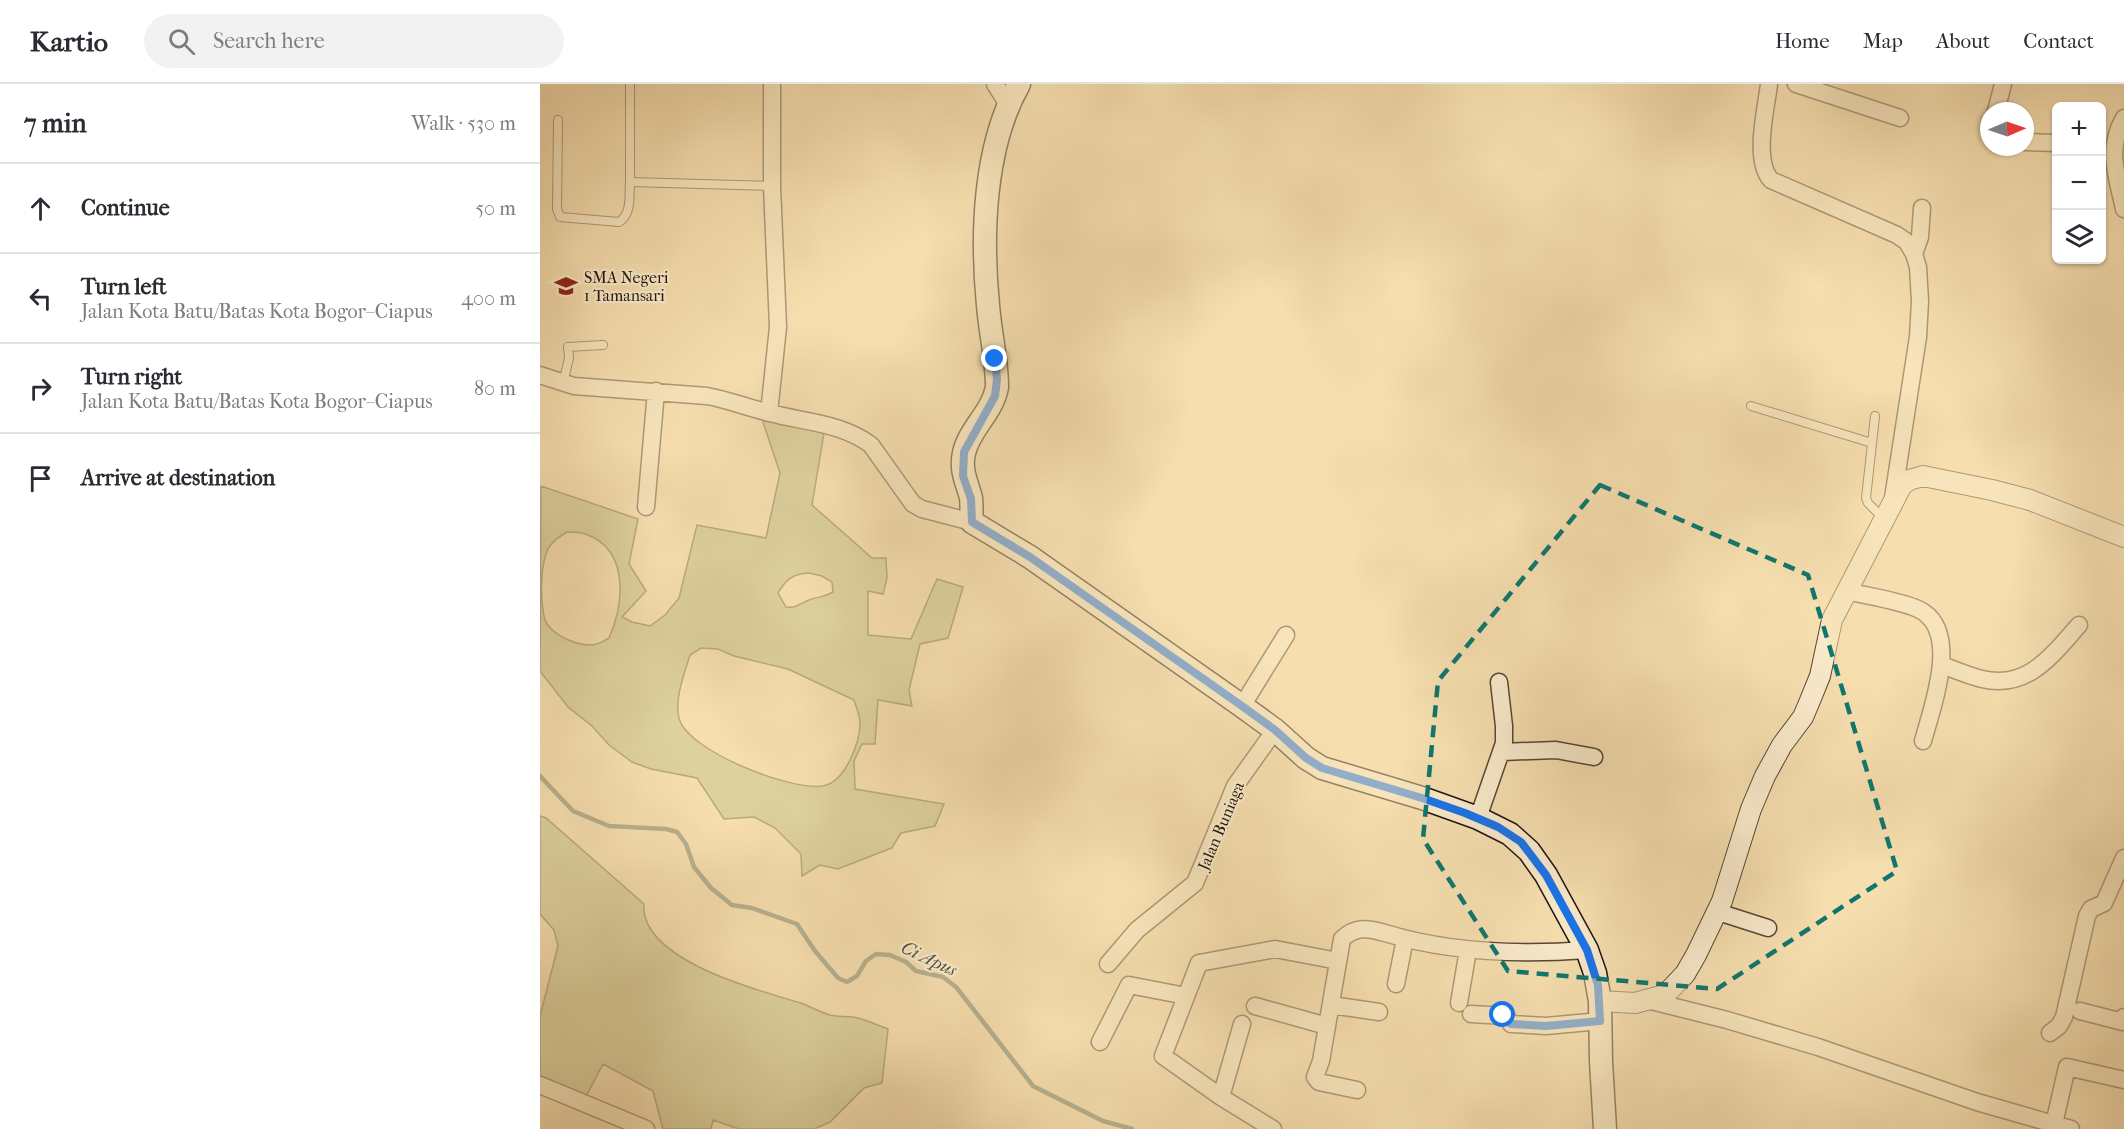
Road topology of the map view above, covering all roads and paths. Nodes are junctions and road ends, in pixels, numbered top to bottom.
1 (630, 84) edge
2 (772, 84) edge
3 (995, 84) edge
4 (1019, 84) edge
5 (1769, 84) edge
6 (1796, 84) edge
7 (2003, 84) edge
8 (1998, 102) edge
9 (1008, 105) junction
10 (1900, 118) dead end
11 (2124, 118) edge
12 (558, 120) dead end
13 (2034, 142) edge
14 (2052, 143) edge
15 (2107, 144) edge
16 (630, 182) junction
17 (772, 186) junction
18 (1922, 208) dead end
19 (2124, 209) edge
20 (1914, 254) junction
21 (603, 345) dead end
22 (540, 375) edge
23 (562, 383) junction
24 (656, 391) junction
25 (1750, 406) dead end
26 (768, 413) junction
27 (1875, 416) dead end
28 (1872, 443) junction
29 (1893, 498) junction
30 (645, 507) dead end
31 (1883, 518) junction
32 (972, 522) junction
33 (2124, 537) edge
34 (1847, 591) junction
35 (2079, 625) dead end
36 (1286, 635) dead end
37 (1942, 665) junction
38 (1499, 682) dead end
39 (1242, 706) junction
40 (1275, 730) junction
41 (1923, 741) dead end
42 (1502, 752) junction
43 (1594, 757) dead end
44 (1478, 818) junction
45 (2124, 858) edge
46 (1718, 912) junction
47 (1768, 928) dead end
48 (1405, 939) junction
49 (1468, 950) junction
50 (1587, 950) junction
51 (1338, 961) junction
52 (1108, 964) dead end
53 (1396, 984) dead end
54 (1186, 996) junction
55 (1647, 1000) junction
56 (1331, 1005) junction
57 (1255, 1006) dead end
58 (1600, 1011) junction
59 (2080, 1011) dead end
60 (1379, 1012) dead end
61 (2124, 1020) edge
62 (1242, 1024) dead end
63 (1327, 1026) junction
64 (2050, 1033) dead end
65 (1100, 1042) dead end
66 (2124, 1080) edge
67 (540, 1085) edge
68 (1357, 1090) dead end
69 (1221, 1097) junction
70 (1604, 1122) edge
71 (2054, 1124) junction
72 (646, 1129) edge
73 (1273, 1129) edge
74 (2071, 1129) edge

1 - 16 lane
2 - 17 street
3 - 9 street
4 - 9 main road
5 - 20 street
6 - 10 street
7 - 8 street
9 - 32 main road
11 - 15 street
12 - 16 lane
13 - 14 street
15 - 19 street
16 - 17 lane
17 - 26 street
18 - 20 street
20 - 29 street
21 - 23 lane
22 - 23 street
23 - 24 street
24 - 26 street
24 - 30 street
25 - 28 lane
26 - 32 street
27 - 28 lane
28 - 31 lane
29 - 31 street
29 - 33 street
31 - 34 street
32 - 39 main road
34 - 37 street
34 - 46 street
35 - 37 street
36 - 39 street
37 - 41 street
38 - 42 street
39 - 40 main road
40 - 44 main road
40 - 52 street, Jalan Buniaga
42 - 43 street
42 - 44 street
44 - 50 main road
45 - 64 street
46 - 47 street
46 - 55 street
48 - 49 street
48 - 51 street
48 - 53 street
49 - 50 street
49 - 58 street
50 - 58 main road
51 - 54 street
51 - 56 street
54 - 65 street
54 - 69 street
55 - 58 street
55 - 71 street
56 - 60 street
56 - 63 street
57 - 63 street
58 - 70 main road
59 - 61 street
62 - 69 street
63 - 68 street
66 - 71 street
67 - 72 street
69 - 73 street
71 - 74 street

